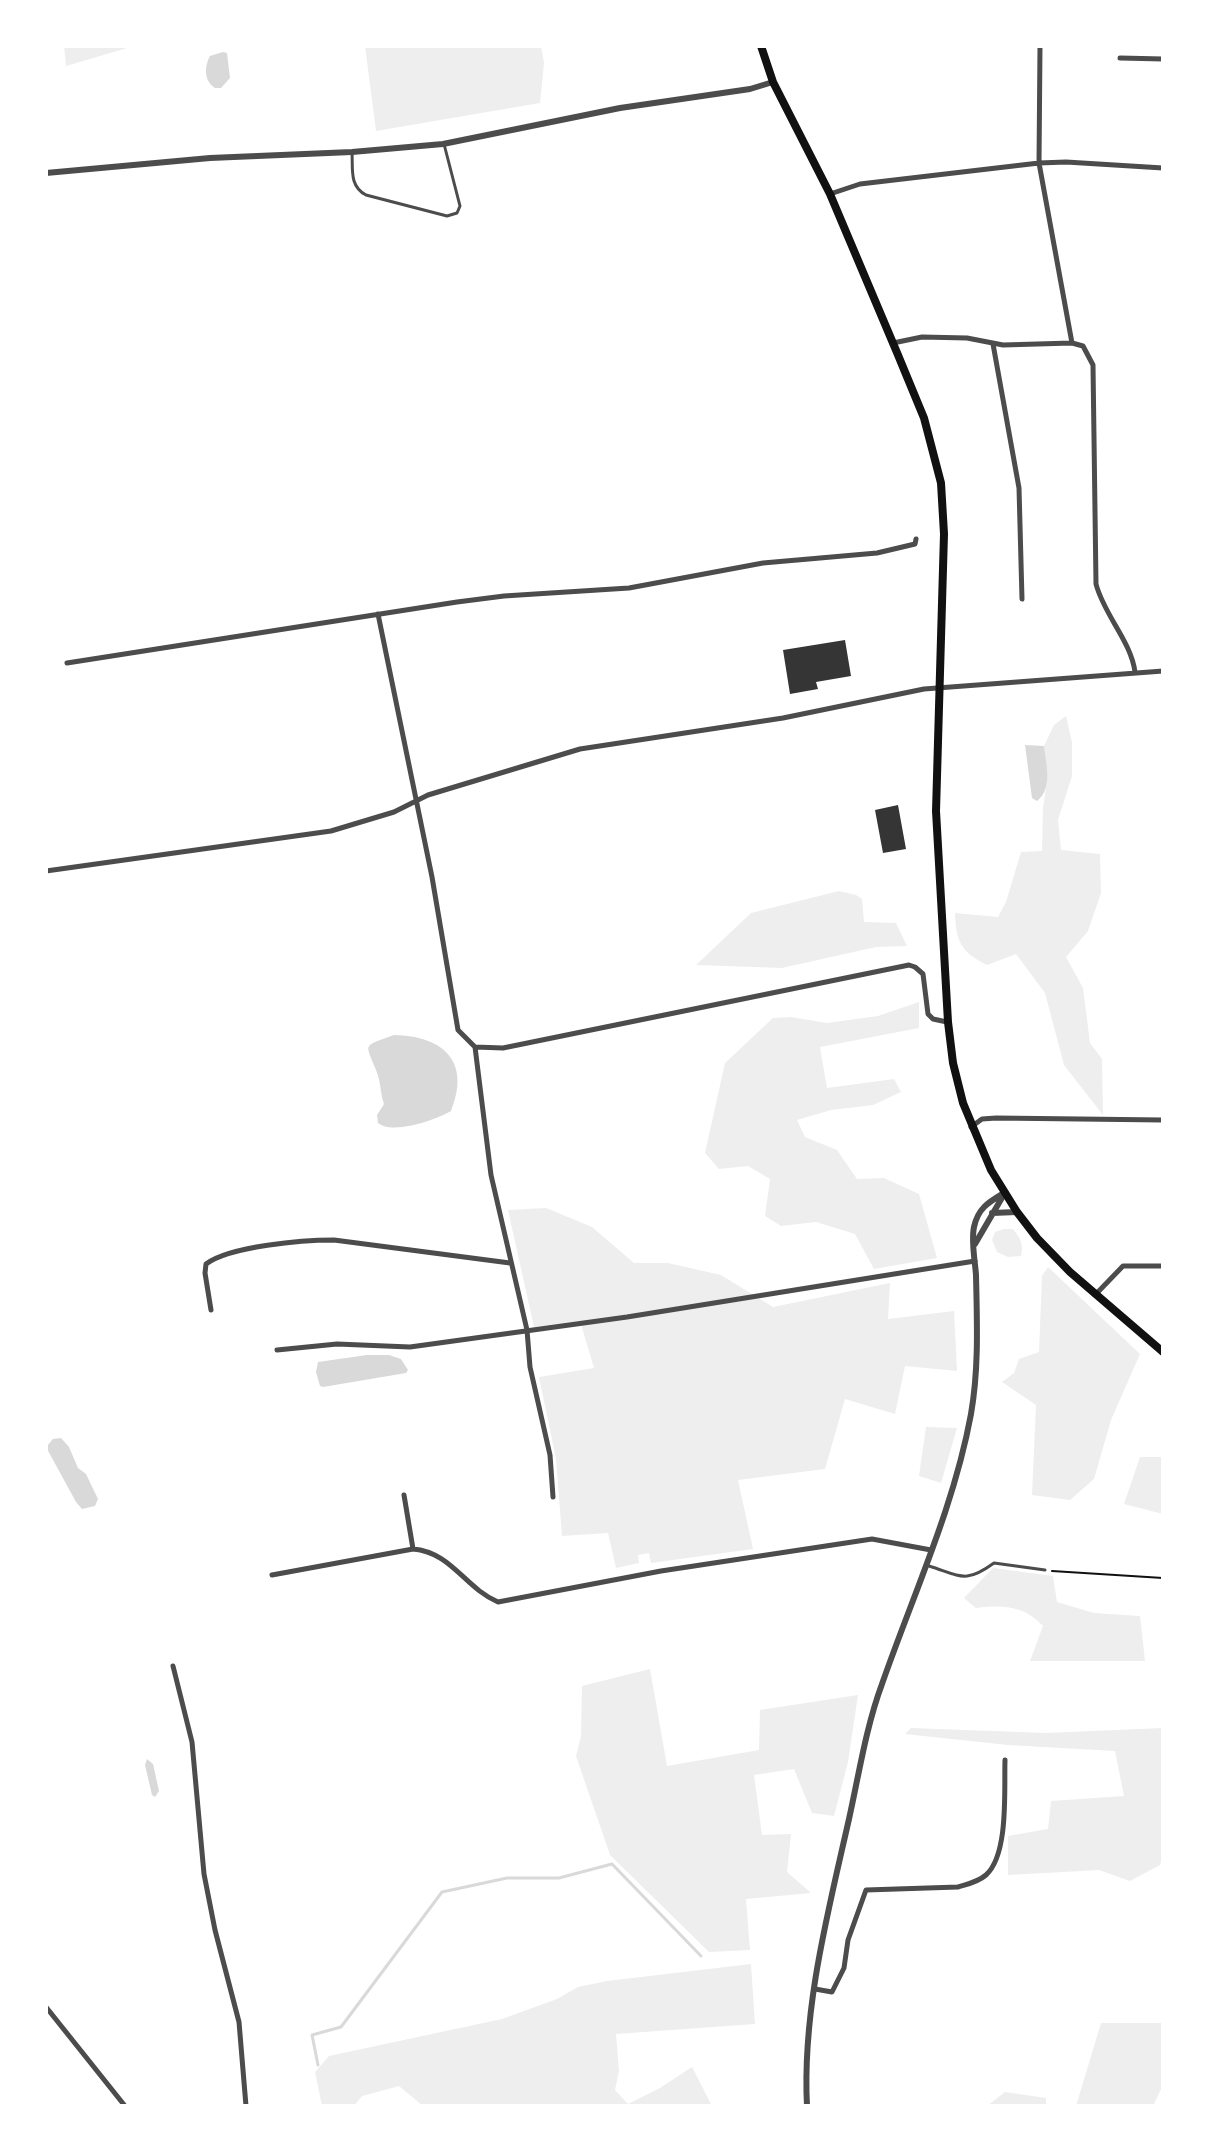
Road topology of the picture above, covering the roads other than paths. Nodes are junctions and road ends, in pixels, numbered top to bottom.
1 (761, 46) edge
2 (1040, 46) edge
3 (1120, 58) dead end
4 (1163, 59) edge
5 (773, 82) junction
6 (443, 144) junction
7 (352, 152) junction
8 (1039, 163) junction
9 (1163, 168) edge
10 (46, 173) edge
11 (830, 194) junction
12 (893, 343) junction
13 (1072, 343) junction
14 (993, 344) junction
15 (916, 539) dead end
16 (1022, 599) dead end
17 (378, 614) junction
18 (67, 663) dead end
19 (1163, 671) edge
20 (1135, 672) junction
21 (938, 689) junction
22 (417, 801) junction
23 (46, 871) edge
24 (948, 1022) junction
25 (475, 1047) junction
26 (1163, 1120) edge
27 (971, 1127) junction
28 (1004, 1193) junction
29 (1017, 1212) junction
30 (992, 1213) junction
31 (975, 1244) junction
32 (975, 1261) junction
33 (510, 1263) junction
34 (1163, 1266) edge
35 (1096, 1294) junction
36 (211, 1310) dead end
37 (527, 1330) junction
38 (277, 1350) dead end
39 (1163, 1352) edge
40 (404, 1495) dead end
41 (553, 1497) dead end
42 (413, 1549) junction
43 (931, 1550) junction
44 (926, 1564) junction
45 (1045, 1570) road end
46 (272, 1575) dead end
47 (173, 1666) dead end
48 (1005, 1760) dead end
49 (815, 1989) junction
50 (46, 2007) edge
51 (125, 2106) edge
52 (246, 2106) edge
53 (807, 2106) edge

1 - 5 main road
2 - 8 street
3 - 4 street
5 - 6 street
5 - 11 main road
6 - 7 street
6 - 7 lane
7 - 10 street
8 - 9 street
8 - 11 street
8 - 13 street
11 - 12 main road
12 - 14 street
12 - 21 main road
13 - 14 street
13 - 20 street
14 - 16 street
15 - 17 street
17 - 18 street
17 - 22 street
19 - 20 street
20 - 21 street
21 - 22 street
21 - 24 main road
22 - 23 street
22 - 25 street
24 - 25 street
24 - 27 main road
25 - 33 street
26 - 27 street
27 - 28 main road
28 - 29 main road
28 - 30 street
28 - 31 street
29 - 30 street
29 - 35 main road
30 - 31 street
31 - 32 street
32 - 37 street
32 - 43 street
33 - 36 street
33 - 37 street
34 - 35 street
35 - 39 main road
37 - 38 street
37 - 41 street
40 - 42 street
42 - 43 street
42 - 46 street
43 - 44 street
44 - 45 lane
44 - 49 street
47 - 52 street
48 - 49 street
49 - 53 street
50 - 51 street

